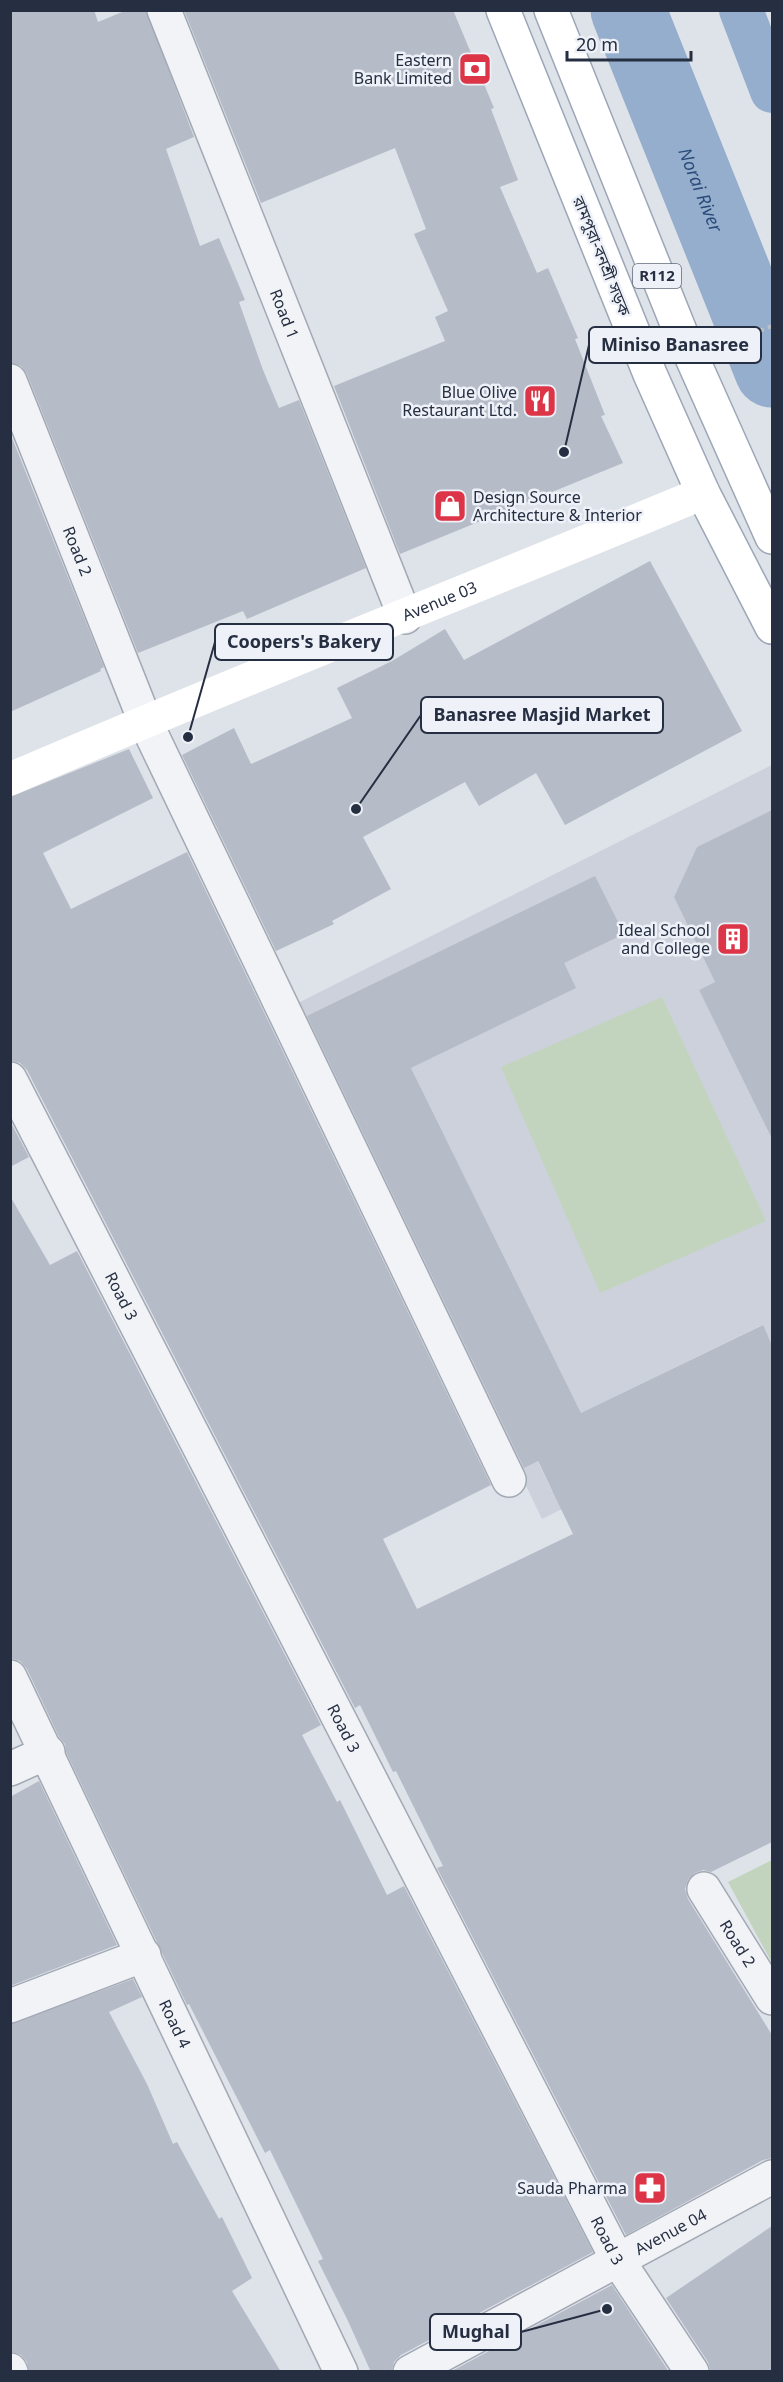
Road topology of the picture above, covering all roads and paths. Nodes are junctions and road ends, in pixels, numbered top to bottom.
1 (164, 10) edge
2 (503, 10) edge
3 (550, 10) edge
4 (772, 326) edge
5 (692, 357) junction
6 (10, 381) edge
7 (703, 493) junction
8 (772, 537) edge
9 (405, 617) junction
10 (772, 627) edge
11 (145, 721) junction
12 (10, 778) edge
13 (10, 1079) edge
14 (509, 1480) dead end
15 (10, 1677) edge
16 (48, 1752) junction
17 (10, 1769) edge
18 (704, 1889) dead end
19 (144, 1956) junction
20 (772, 1998) edge
21 (10, 2006) edge
22 (772, 2177) edge
23 (617, 2259) junction
24 (341, 2372) edge
25 (410, 2372) edge
26 (692, 2372) edge

1 - 9 street, Road 1
2 - 7 main road, রামপুরা-বনশ্রী সড়ক / R112
3 - 5 main road, R112
4 - 5 path
5 - 8 main road, R112
6 - 11 street, Road 2
7 - 9 main road, Avenue 03
7 - 10 main road, রামপুরা-বনশ্রী সড়ক / R112
9 - 11 main road, Avenue 03
11 - 12 main road, Avenue 03
11 - 14 street, Road 2
13 - 23 street, Road 3
15 - 16 street, Road 4
16 - 17 street
16 - 19 street, Road 4
18 - 20 street, Road 2
19 - 21 street
19 - 24 street, Road 4
22 - 23 street, Avenue 04
23 - 25 street, Avenue 04
23 - 26 street, Road 3

